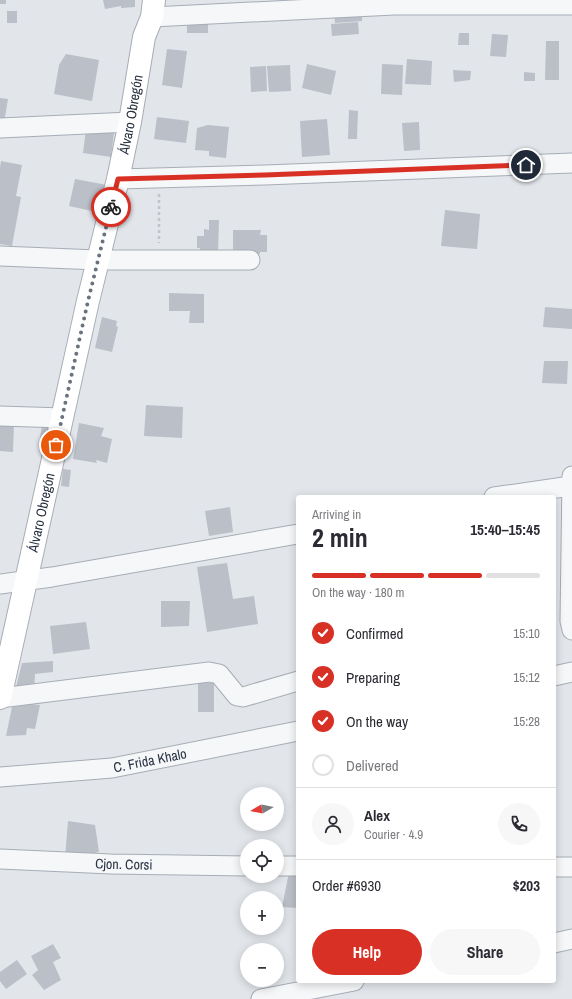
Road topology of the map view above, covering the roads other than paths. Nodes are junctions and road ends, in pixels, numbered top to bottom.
1 (572, 5) edge
2 (153, 9) edge
3 (130, 122) junction
4 (0, 128) edge
5 (572, 163) edge
6 (118, 179) junction
7 (0, 256) edge
8 (98, 260) junction
9 (250, 260) dead end
10 (0, 416) edge
11 (62, 418) junction
12 (572, 481) edge
13 (504, 495) edge
14 (296, 534) edge
15 (26, 581) junction
16 (0, 584) edge
17 (572, 630) edge
18 (572, 672) edge
19 (556, 676) edge
20 (296, 682) edge
21 (0, 698) edge
22 (296, 731) edge
23 (0, 777) edge
24 (0, 859) edge
25 (240, 866) edge
26 (284, 866) edge
27 (296, 866) edge
28 (556, 867) edge
29 (572, 867) edge
30 (572, 939) edge
31 (556, 943) edge
32 (344, 983) edge
33 (261, 999) edge

1 - 2 street
2 - 3 street, Álvaro Obregón
3 - 4 street
3 - 6 street, Álvaro Obregón
5 - 6 street
6 - 8 street, Álvaro Obregón
7 - 8 street
8 - 9 street
8 - 11 street, Álvaro Obregón
10 - 11 street
11 - 15 street, Álvaro Obregón
12 - 13 street
12 - 17 street
14 - 15 street
15 - 16 street
15 - 21 street, Álvaro Obregón
18 - 19 street
20 - 21 street
22 - 23 street, C. Frida Khalo
24 - 25 street, Cjon. Corsi
26 - 27 street
28 - 29 street
30 - 31 street
32 - 33 street

